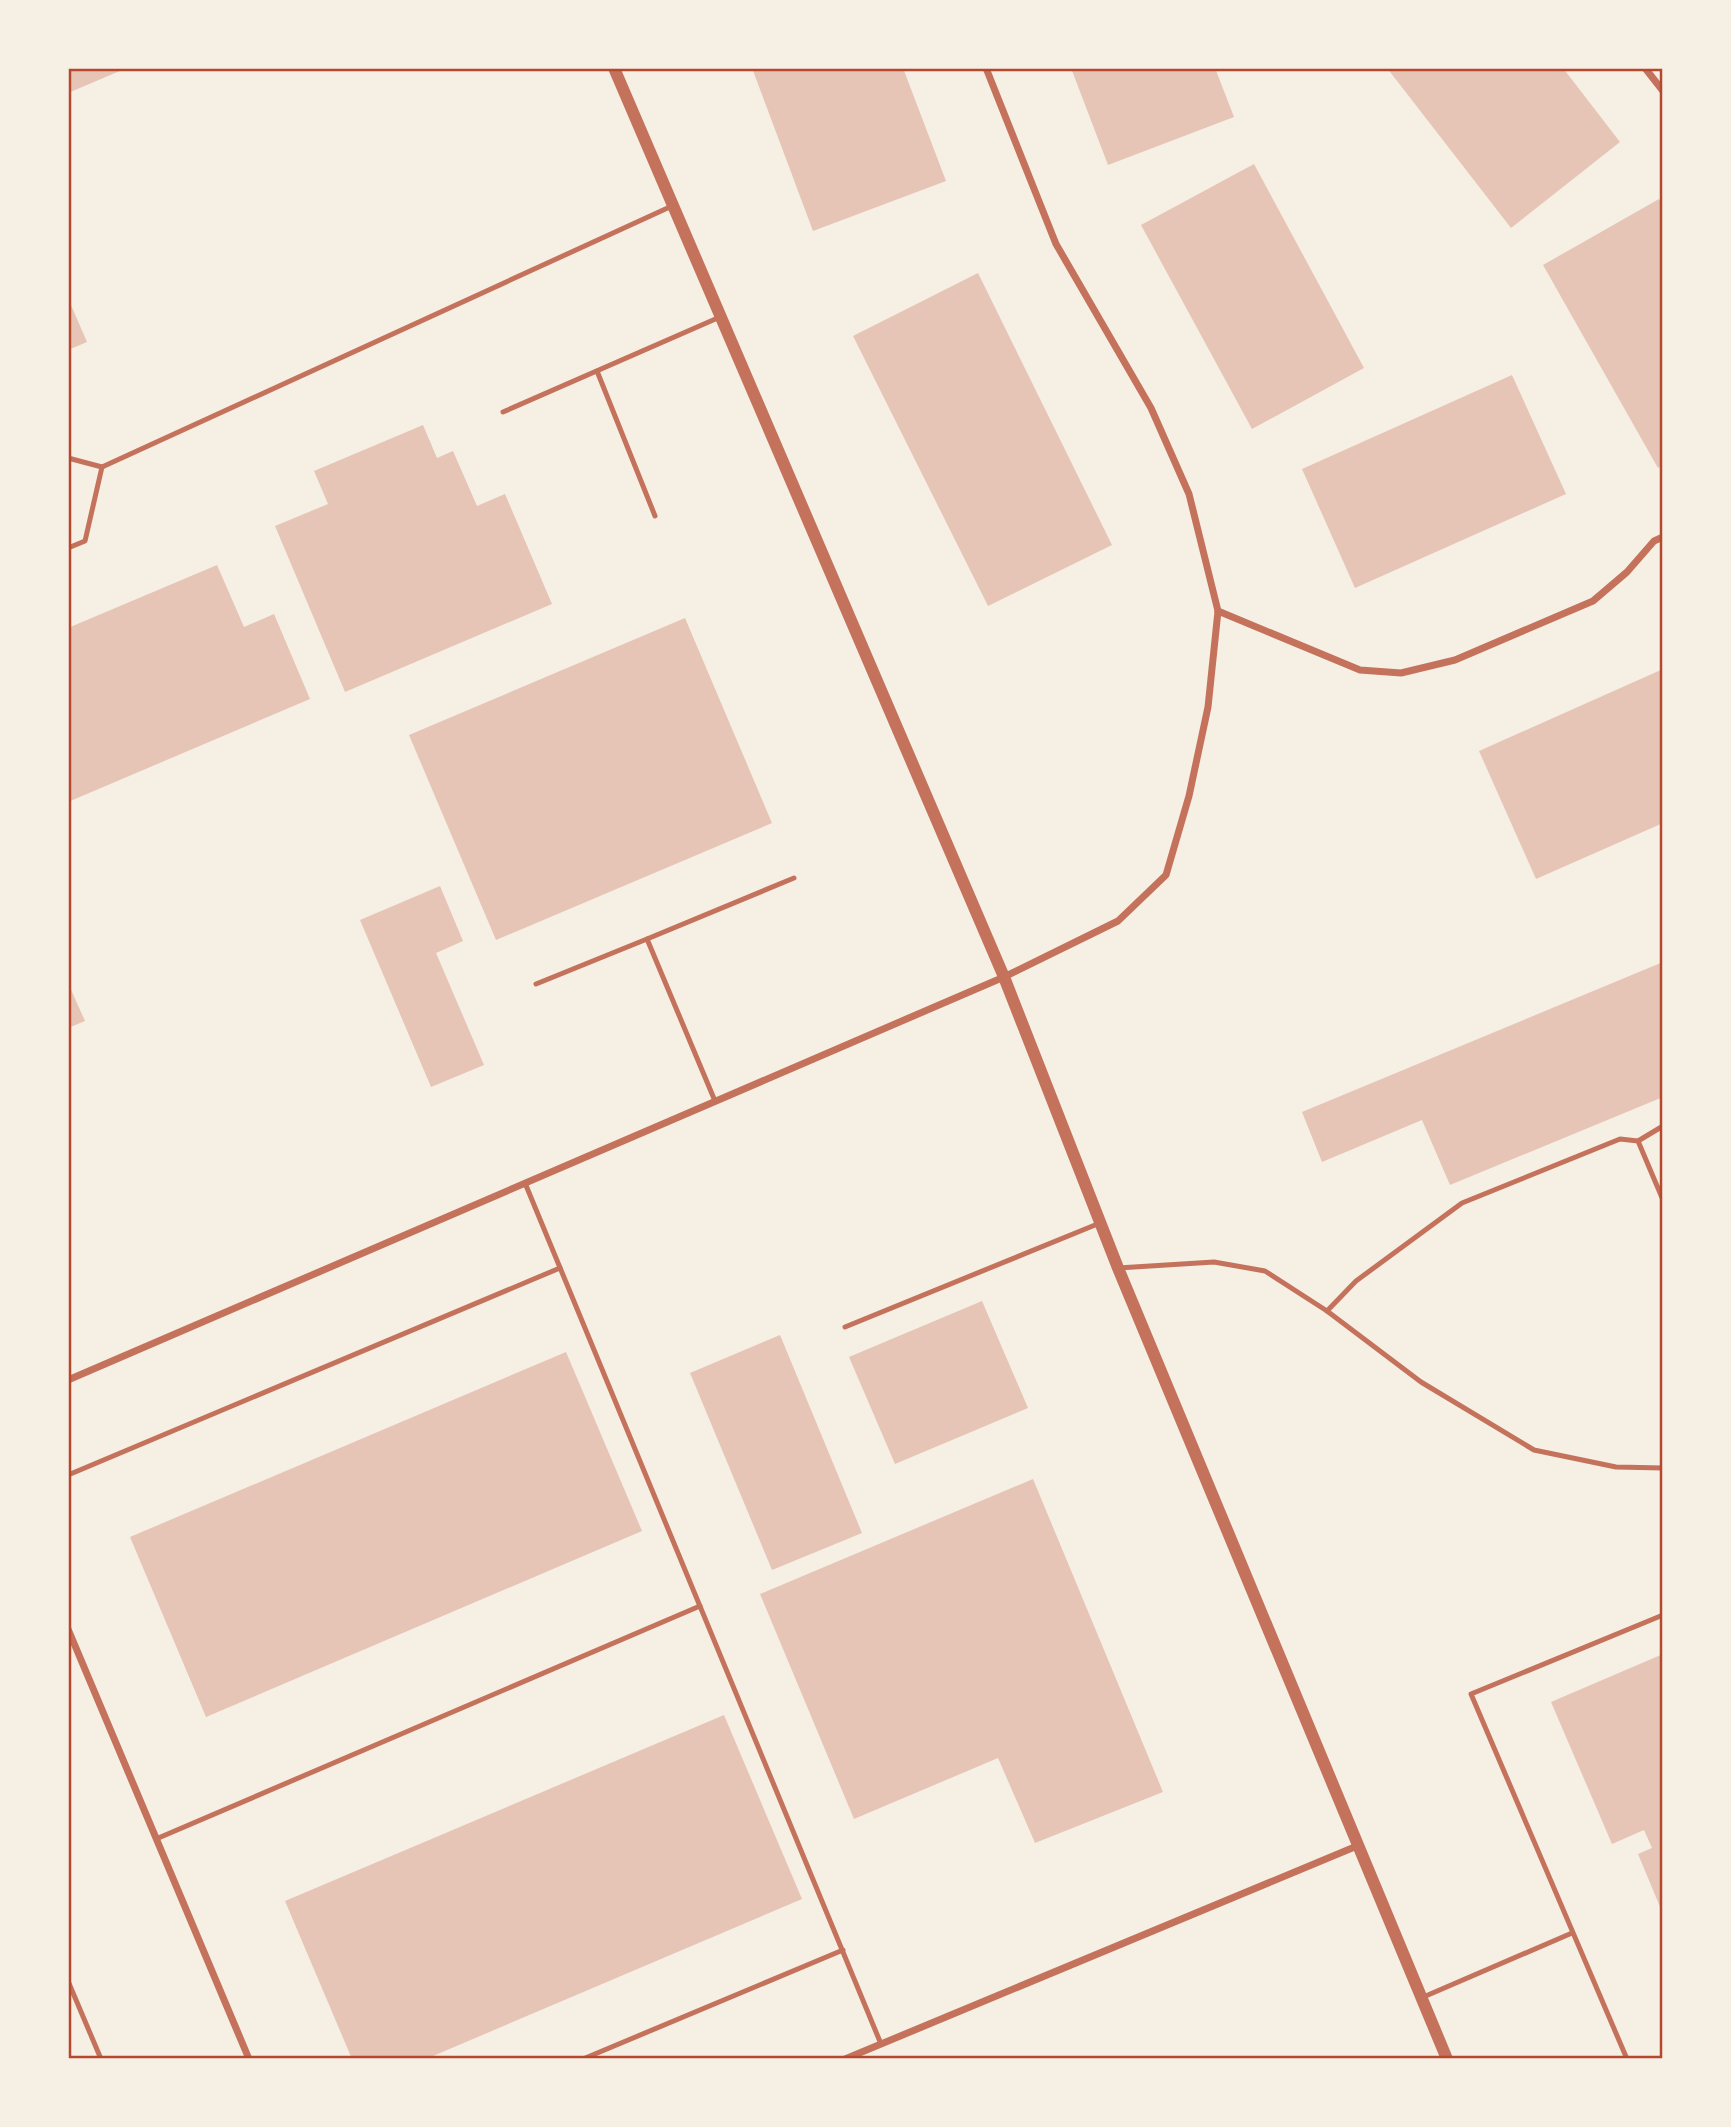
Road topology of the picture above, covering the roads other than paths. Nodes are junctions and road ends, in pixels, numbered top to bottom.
1 (614, 68) edge
2 (986, 68) edge
3 (1645, 68) edge
4 (1663, 90) edge
5 (672, 206) junction
6 (720, 317) junction
7 (597, 371) junction
8 (503, 412) dead end
9 (68, 458) edge
10 (102, 467) junction
11 (655, 516) dead end
12 (1663, 537) edge
13 (68, 548) edge
14 (1218, 611) junction
15 (794, 878) dead end
16 (647, 939) junction
17 (1004, 977) junction
18 (536, 984) dead end
19 (715, 1101) junction
20 (1663, 1126) edge
21 (1638, 1141) junction
22 (525, 1183) junction
23 (1663, 1200) edge
24 (1100, 1223) junction
25 (560, 1268) junction
26 (1118, 1268) junction
27 (1326, 1311) junction
28 (845, 1326) dead end
29 (68, 1380) edge
30 (1663, 1468) edge
31 (68, 1475) edge
32 (700, 1606) junction
33 (1663, 1615) edge
34 (68, 1629) edge
35 (156, 1839) junction
36 (1357, 1846) junction
37 (1572, 1933) junction
38 (843, 1950) junction
39 (68, 1981) edge
40 (1421, 1998) junction
41 (881, 2044) junction
42 (866, 2050) junction
43 (101, 2059) edge
44 (249, 2059) edge
45 (583, 2059) edge
46 (845, 2059) edge
47 (869, 2059) edge
48 (1447, 2059) edge
49 (1627, 2059) edge

1 - 5 street
2 - 14 street
3 - 4 street
5 - 6 street
5 - 10 lane
6 - 7 lane
6 - 17 street
7 - 8 lane
7 - 11 lane
9 - 10 lane
10 - 13 lane
12 - 14 street
14 - 17 street
15 - 16 lane
16 - 18 lane
16 - 19 lane
17 - 19 street
17 - 24 street
19 - 22 street
20 - 21 lane
21 - 23 lane
21 - 27 lane
22 - 25 lane
22 - 29 street
24 - 26 street
24 - 28 lane
25 - 31 lane
25 - 32 lane
26 - 27 lane
26 - 36 street
27 - 30 lane
32 - 35 lane
32 - 38 lane
33 - 37 lane
34 - 35 street
35 - 44 street
36 - 40 street
36 - 41 street
37 - 40 lane
37 - 49 lane
38 - 41 lane
38 - 45 lane
39 - 43 lane
40 - 48 street
41 - 42 street
42 - 46 street
42 - 47 lane

